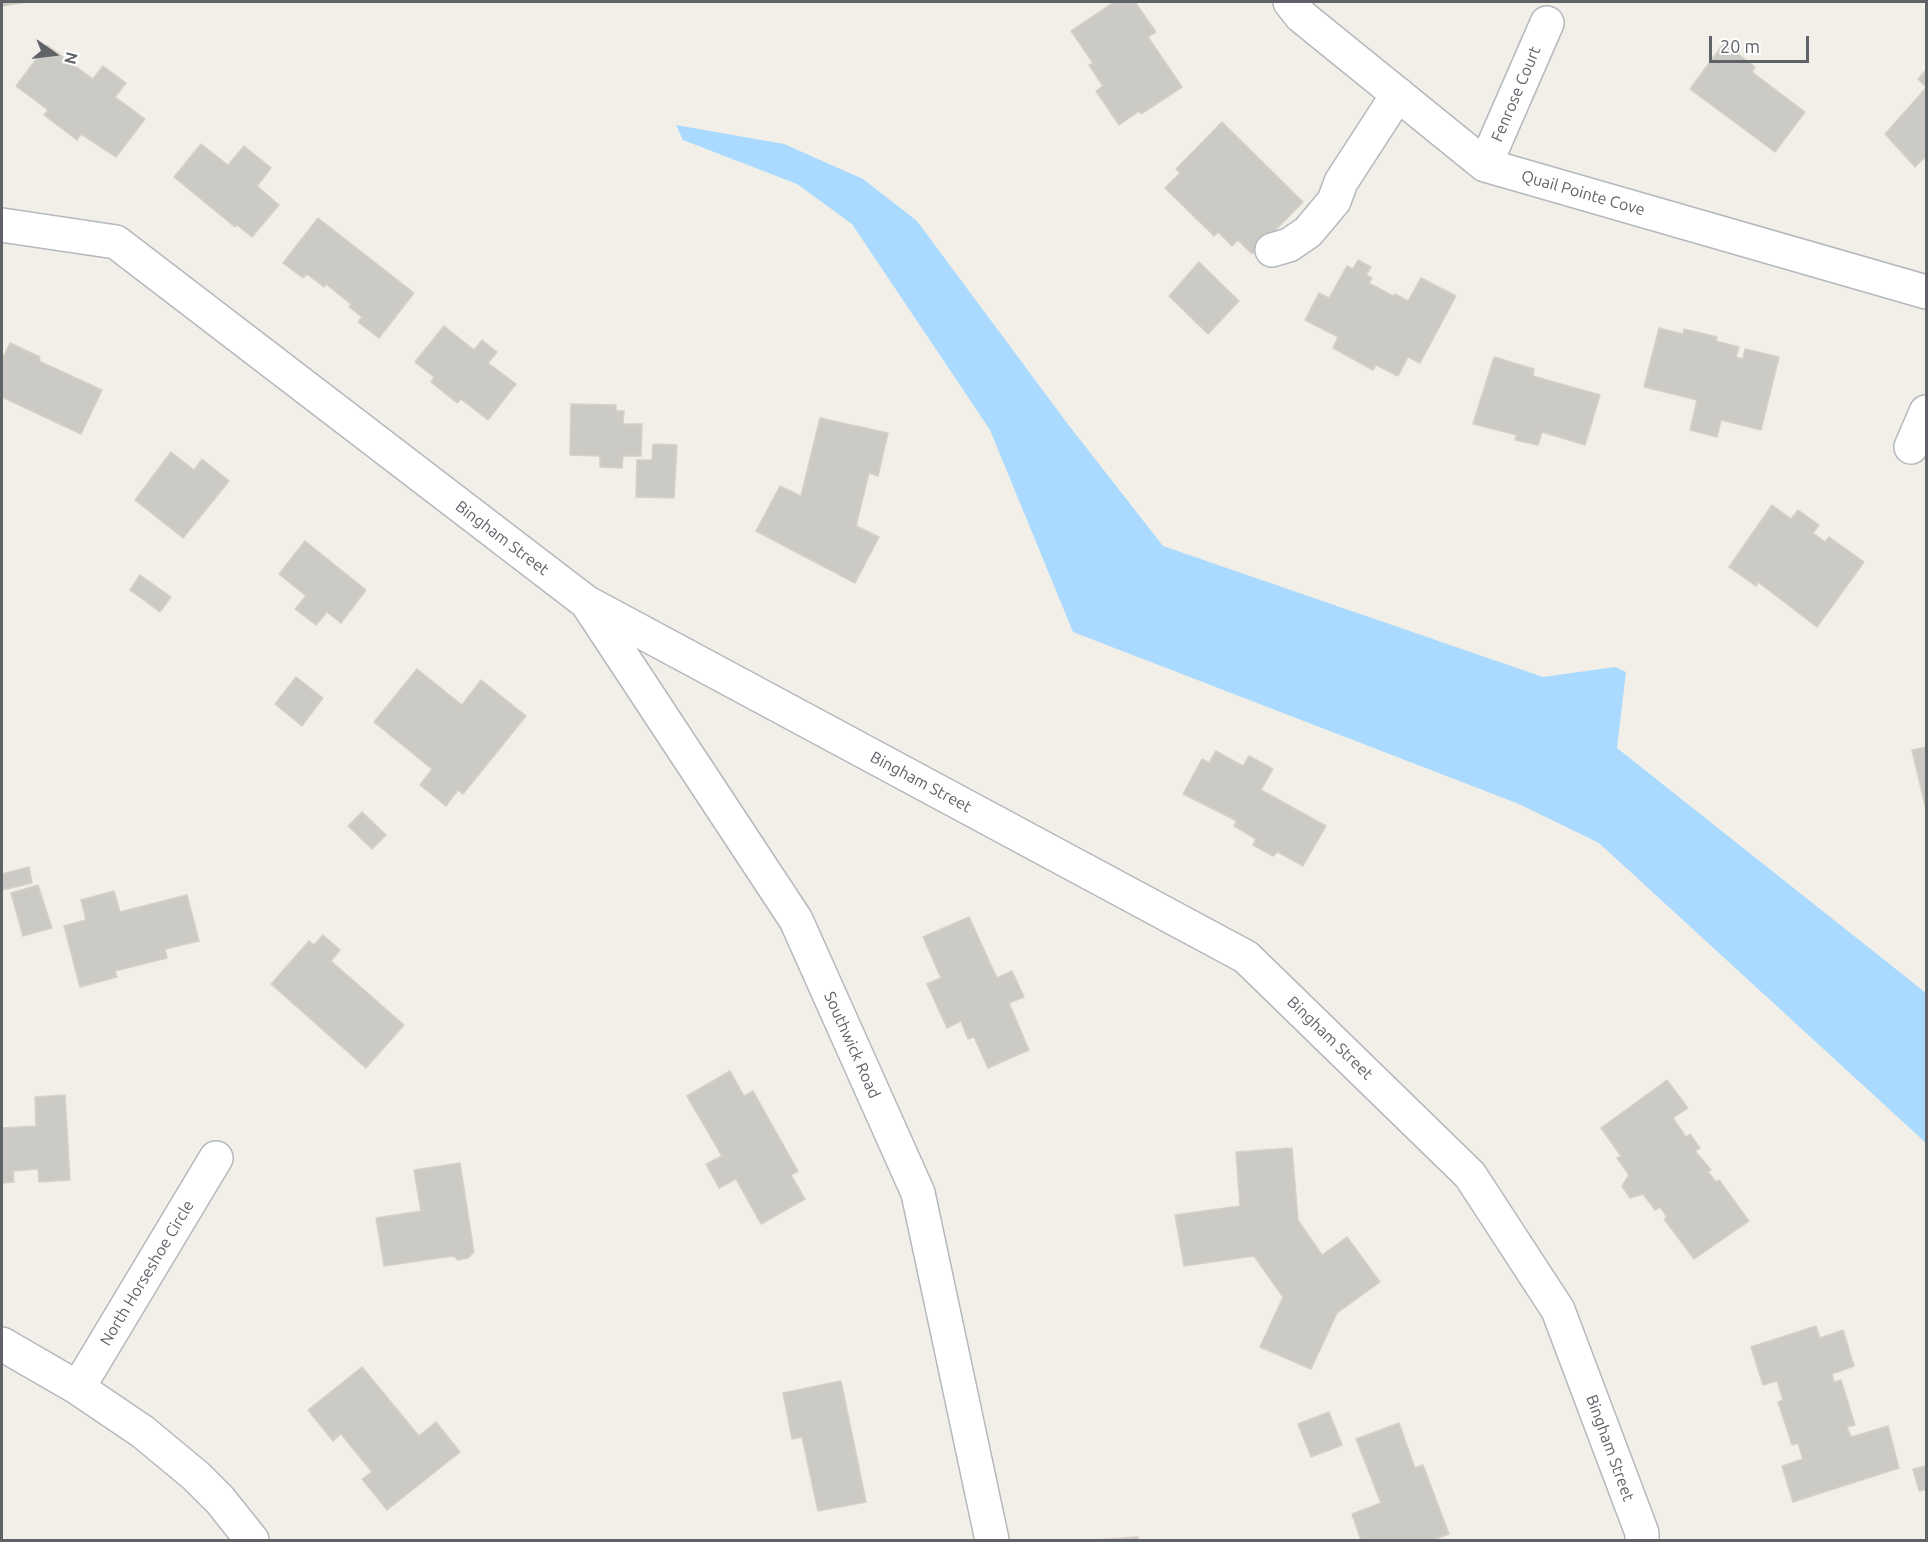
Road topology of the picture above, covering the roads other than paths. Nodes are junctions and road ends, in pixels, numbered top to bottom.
1 (1290, 2) edge
2 (1547, 23) dead end
3 (1398, 94) junction
4 (1485, 165) junction
5 (2, 225) edge
6 (1272, 250) dead end
7 (1926, 292) edge
8 (1926, 412) edge
9 (1911, 447) dead end
10 (586, 602) junction
11 (216, 1158) dead end
12 (2, 1344) edge
13 (78, 1388) junction
14 (252, 1540) edge
15 (992, 1540) edge
16 (1642, 1540) edge

1 - 3 street, Quail Pointe Cove
2 - 4 street, Fenrose Court
3 - 4 street, Quail Pointe Cove
3 - 6 street
4 - 7 street, Quail Pointe Cove
5 - 10 street, Bingham Street
8 - 9 street
10 - 15 street, Southwick Road
10 - 16 street, Bingham Street
11 - 13 street, North Horseshoe Circle
12 - 13 street
13 - 14 street

